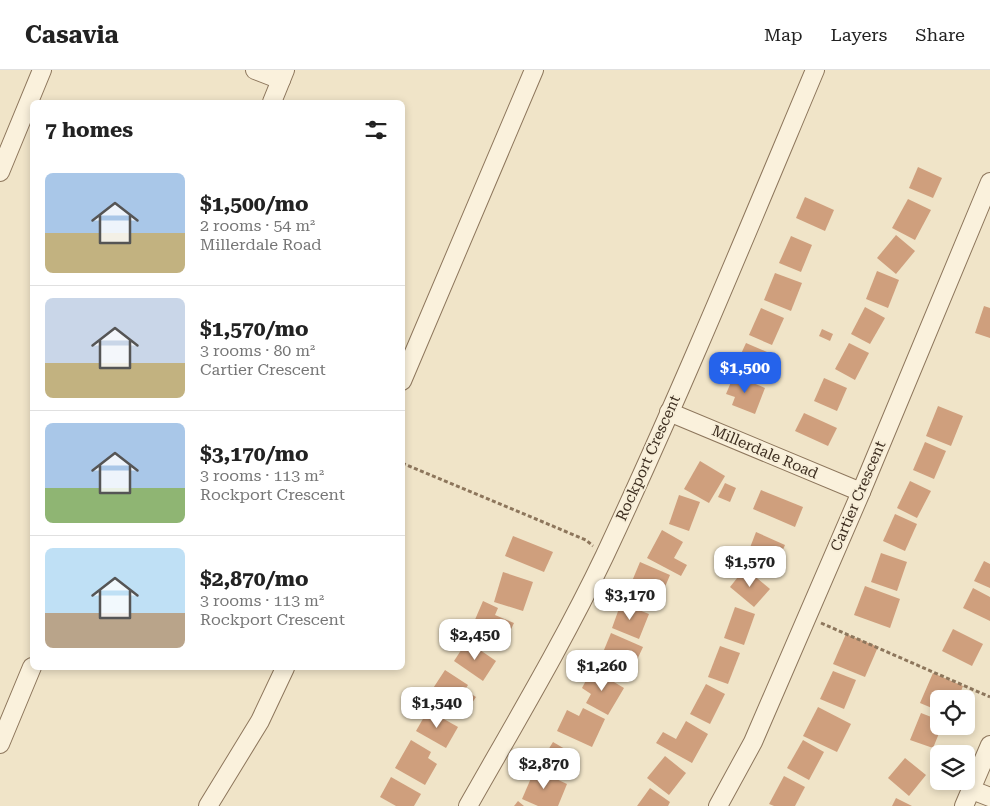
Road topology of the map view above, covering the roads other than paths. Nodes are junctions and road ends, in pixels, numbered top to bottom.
1 (42, 70) edge
2 (255, 70) edge
3 (534, 70) edge
4 (815, 70) edge
5 (283, 75) edge
6 (273, 100) edge
7 (0, 172) edge
8 (990, 182) edge
9 (405, 375) edge
10 (670, 412) junction
11 (860, 492) junction
12 (31, 670) edge
13 (284, 670) edge
14 (0, 742) edge
15 (990, 744) edge
16 (975, 782) edge
17 (972, 790) joint
18 (990, 797) edge
19 (208, 806) edge
20 (468, 806) edge
21 (718, 806) edge
22 (964, 806) edge

1 - 7 street
2 - 5 street
3 - 9 street
4 - 10 street, Rockport Crescent
5 - 6 street
8 - 11 street, Cartier Crescent
10 - 11 street, Millerdale Road
10 - 20 street, Rockport Crescent
11 - 21 street, Cartier Crescent
12 - 14 street
13 - 19 street
15 - 16 street
17 - 18 street
17 - 22 street

